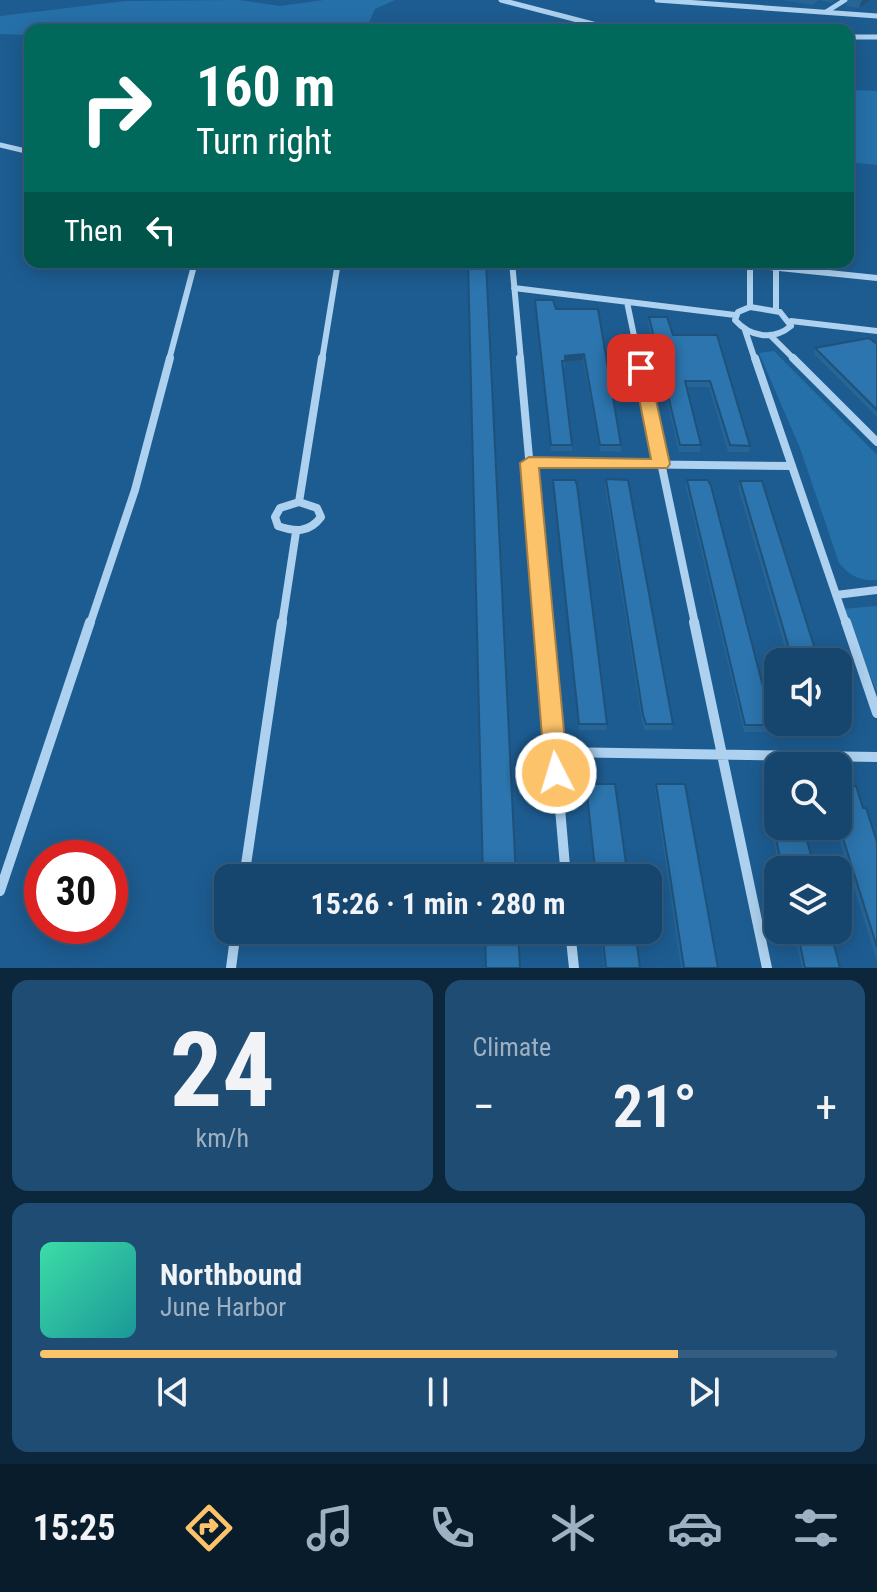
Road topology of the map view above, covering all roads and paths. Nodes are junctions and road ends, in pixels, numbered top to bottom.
1 (501, 0) edge
2 (657, 0) edge
3 (765, 0) edge
4 (845, 0) edge
5 (688, 1) edge
6 (752, 7) junction
7 (825, 12) junction
8 (877, 16) edge
9 (593, 24) edge
10 (854, 37) edge
11 (877, 37) edge
12 (0, 145) edge
13 (24, 151) edge
14 (193, 268) edge
15 (337, 268) edge
16 (512, 268) edge
17 (750, 268) edge
18 (776, 268) joint
19 (877, 278) edge
20 (514, 288) junction
21 (627, 302) junction
22 (750, 307) junction
23 (776, 309) junction
24 (735, 315) junction
25 (791, 321) junction
26 (745, 330) junction
27 (877, 331) edge
28 (770, 335) junction
29 (877, 442) edge
30 (529, 463) junction
31 (661, 464) junction
32 (792, 466) junction
33 (299, 502) junction
34 (296, 532) junction
35 (877, 590) edge
36 (836, 595) junction
37 (877, 713) edge
38 (555, 752) junction
39 (722, 755) junction
40 (877, 757) edge
41 (246, 864) edge
42 (565, 864) edge
43 (0, 891) edge
44 (234, 944) edge
45 (571, 944) edge
46 (231, 968) edge
47 (574, 968) edge
48 (767, 968) edge

1 - 9 street
2 - 5 street
3 - 6 street
4 - 7 street
5 - 6 street
6 - 7 street
7 - 8 street
10 - 11 street
12 - 13 street
14 - 43 street
15 - 33 street
16 - 20 street
17 - 22 street
18 - 19 street
18 - 23 street
20 - 21 street
20 - 30 street
21 - 24 street
21 - 31 street
22 - 23 street
22 - 24 street
23 - 25 street
24 - 26 street
25 - 27 street
25 - 28 street
26 - 28 street
26 - 32 street
28 - 29 street
30 - 31 street
30 - 38 street
31 - 32 street
31 - 39 street
32 - 36 street
33 - 34 street
33 - 34 street
34 - 41 street
35 - 36 street
36 - 37 street
38 - 39 street
38 - 42 street
39 - 40 street
39 - 48 street
44 - 46 street
45 - 47 street

